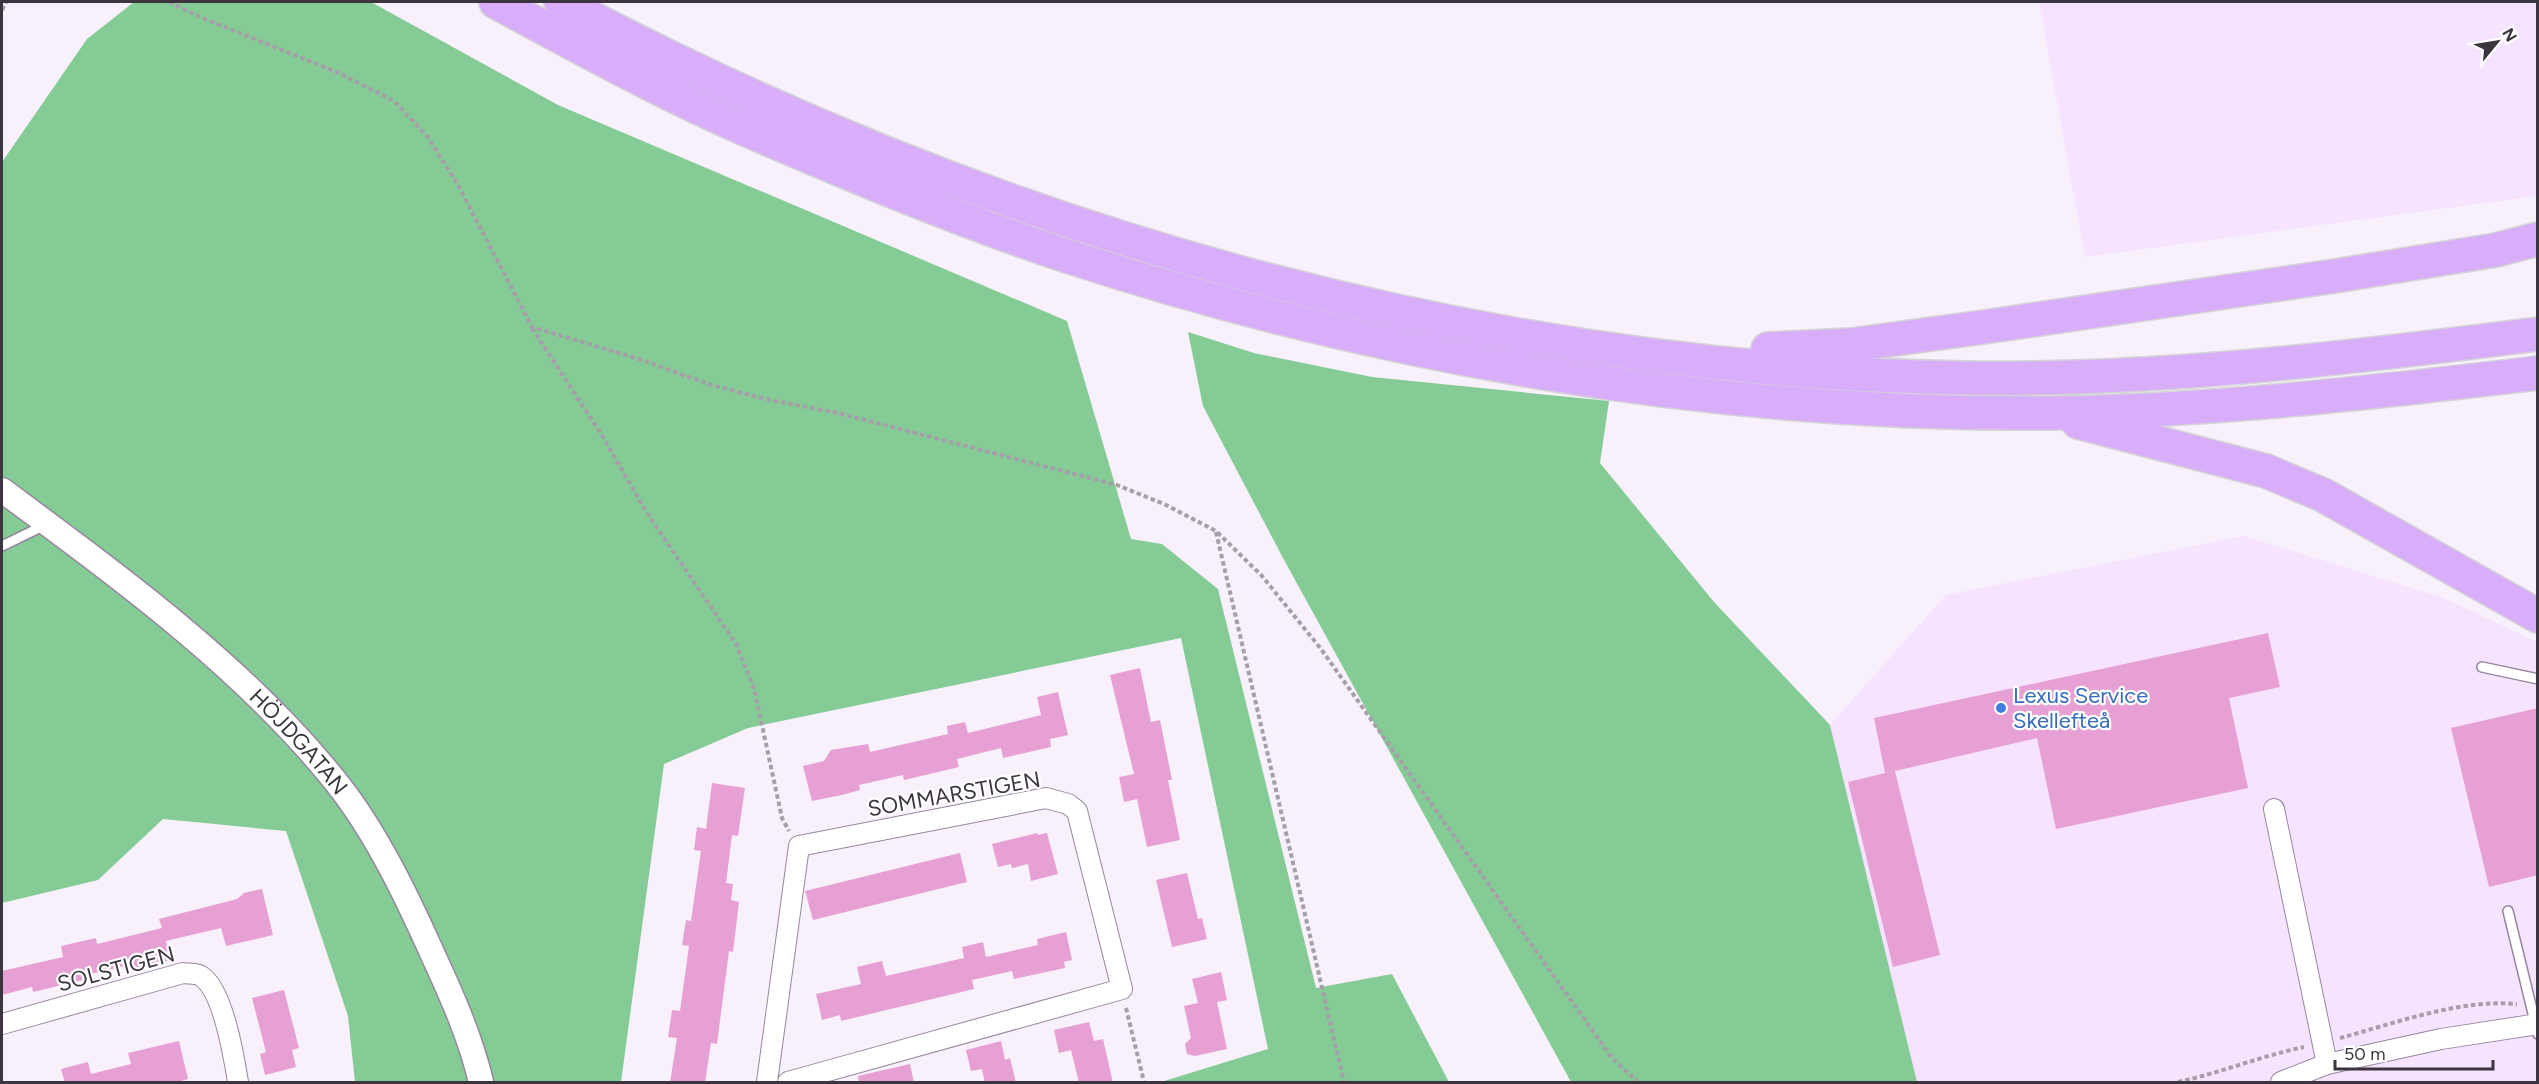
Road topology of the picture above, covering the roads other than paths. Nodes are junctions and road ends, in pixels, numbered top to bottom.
1 (496, 2) edge
2 (561, 2) edge
3 (2538, 239) edge
4 (2538, 334) edge
5 (1612, 350) junction
6 (2538, 373) edge
7 (2048, 413) junction
8 (2, 490) edge
9 (47, 524) junction
10 (2, 546) edge
11 (2538, 616) edge
12 (2482, 667) dead end
13 (2538, 679) edge
14 (2274, 809) dead end
15 (2508, 911) dead end
16 (2, 1024) edge
17 (2537, 1028) edge
18 (2327, 1064) junction
19 (238, 1083) edge
20 (481, 1083) edge
21 (767, 1083) edge
22 (788, 1083) edge
23 (2281, 1083) edge

1 - 7 highway
2 - 5 highway
3 - 5 highway
4 - 5 highway
6 - 7 highway
7 - 11 highway
8 - 9 street, HÖJDGATAN
9 - 10 lane
9 - 20 street, HÖJDGATAN
12 - 13 lane
14 - 18 street
15 - 17 lane
16 - 19 street, SOLSTIGEN
17 - 18 street
18 - 23 street
21 - 22 street, SOMMARSTIGEN

